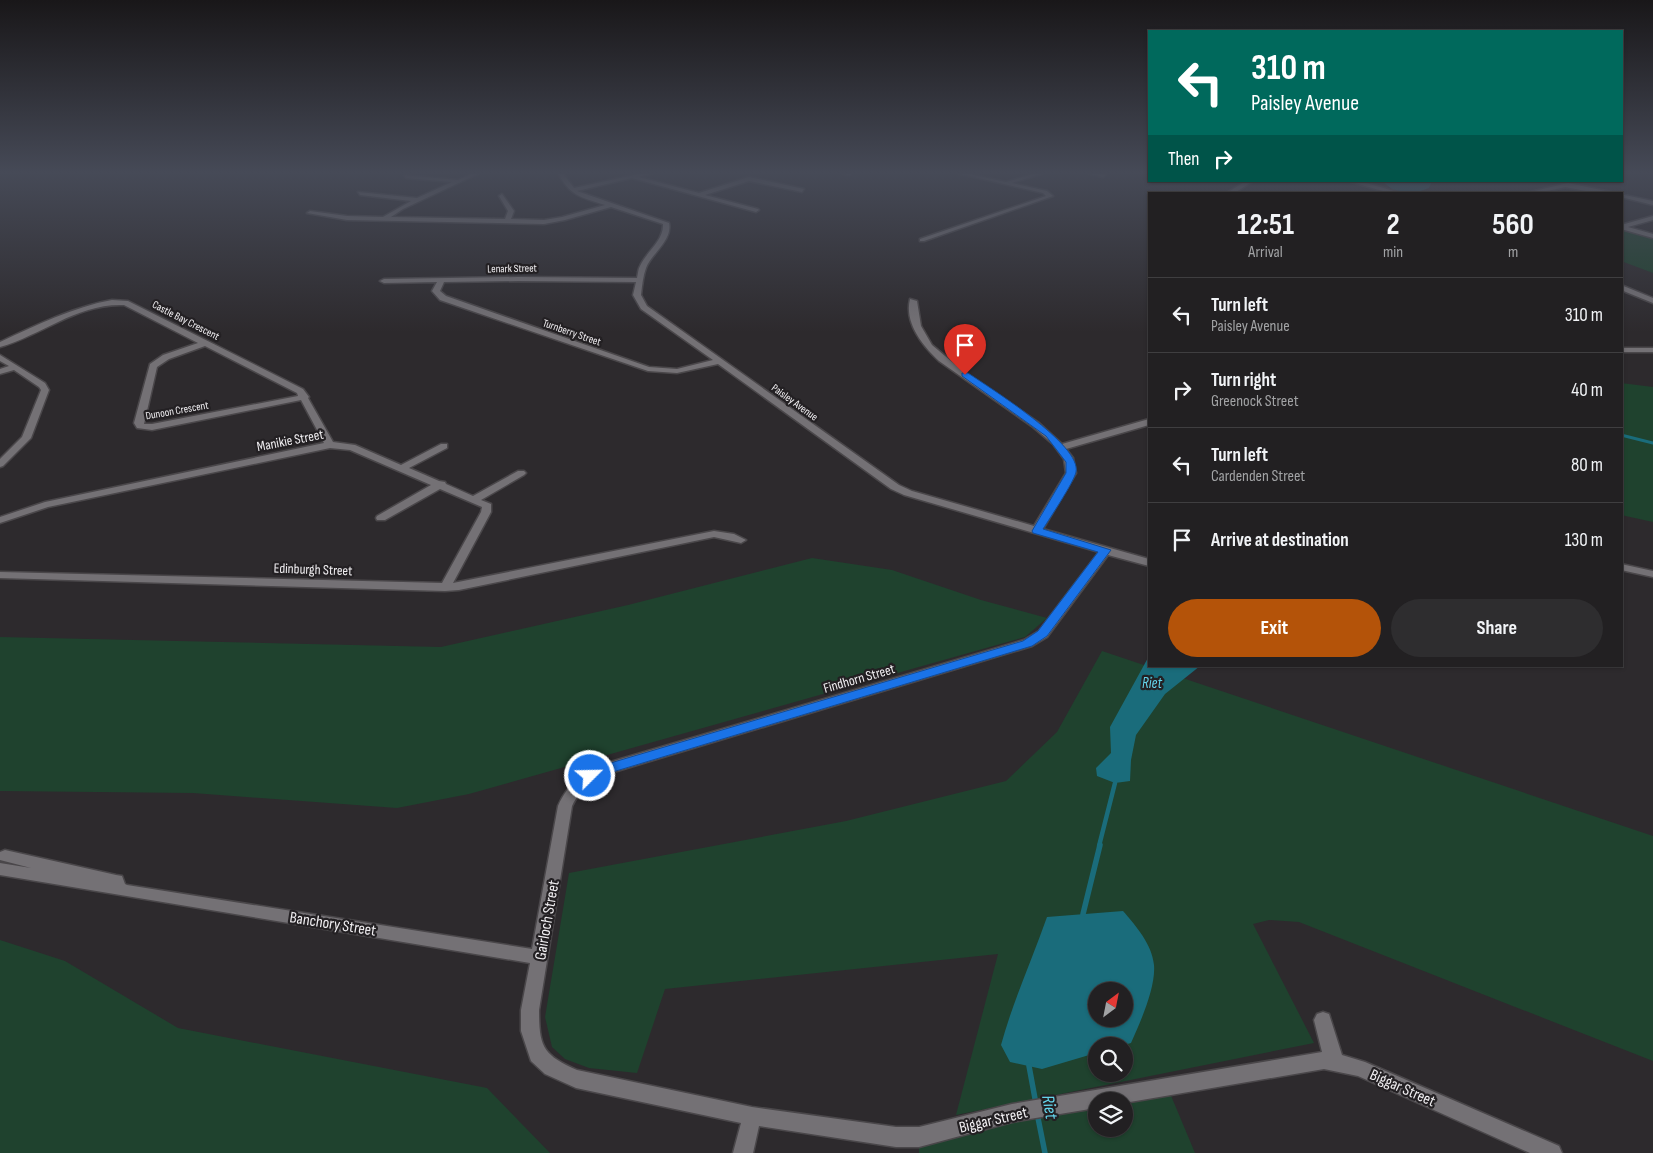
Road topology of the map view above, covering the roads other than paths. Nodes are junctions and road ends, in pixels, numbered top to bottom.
1 (667, 225) edge
2 (968, 225) edge
3 (1623, 228) edge
4 (1653, 236) edge
5 (922, 240) dead end
6 (442, 280) junction
7 (640, 280) junction
8 (384, 282) dead end
9 (1623, 288) edge
10 (913, 301) dead end
11 (1653, 301) edge
12 (206, 343) junction
13 (0, 345) edge
14 (1623, 350) edge
15 (1653, 350) edge
16 (0, 357) edge
17 (719, 361) junction
18 (15, 367) junction
19 (0, 372) edge
20 (305, 397) junction
21 (1148, 422) edge
22 (330, 446) junction
23 (444, 446) dead end
24 (1061, 447) junction
25 (0, 464) edge
26 (403, 468) junction
27 (521, 473) dead end
28 (438, 483) junction
29 (474, 499) junction
30 (390, 504) dead end
31 (380, 518) dead end
32 (0, 520) edge
33 (1037, 531) junction
34 (741, 540) dead end
35 (1105, 550) junction
36 (624, 552) junction
37 (674, 553) dead end
38 (1148, 563) edge
39 (1623, 567) edge
40 (1653, 574) edge
41 (0, 575) edge
42 (444, 588) junction
43 (583, 781) joint
44 (2, 863) edge
45 (540, 958) junction
46 (1323, 1020) dead end
47 (1334, 1061) junction
48 (543, 1062) joint
49 (752, 1116) junction
50 (743, 1153) edge
51 (1551, 1153) edge

1 - 7 street, Paisley Avenue
2 - 5 street
3 - 4 street
6 - 7 street, Lenark Street
6 - 8 street, Lenark Street
6 - 17 street, Turnberry Street
7 - 17 street, Paisley Avenue
9 - 11 street
10 - 24 street
12 - 13 street, Castle Bay Crescent
12 - 20 street, Castle Bay Crescent
12 - 20 street, Dunoon Crescent
14 - 15 street
16 - 18 street
17 - 33 street, Paisley Avenue
18 - 19 street
18 - 25 street
20 - 22 street, Castle Bay Crescent
21 - 24 street
22 - 26 street, Manikie Street
22 - 32 street, Manikie Street
23 - 26 street
24 - 33 street
26 - 28 street, Manikie Street
27 - 29 street
28 - 29 street, Manikie Street
28 - 30 street
28 - 31 street
29 - 42 street
33 - 35 street, Paisley Avenue
34 - 36 street
35 - 38 street, Paisley Avenue
35 - 43 street, Findhorn Street
36 - 37 street
36 - 42 street, Edinburgh Street
39 - 40 street
41 - 42 street, Edinburgh Street
43 - 45 street, Gairloch Street
44 - 45 street, Banchory Street
45 - 48 street, Gairloch Street
46 - 47 street
47 - 49 street, Biggar Street
47 - 51 street, Biggar Street
48 - 49 street, Biggar Street
49 - 50 street

